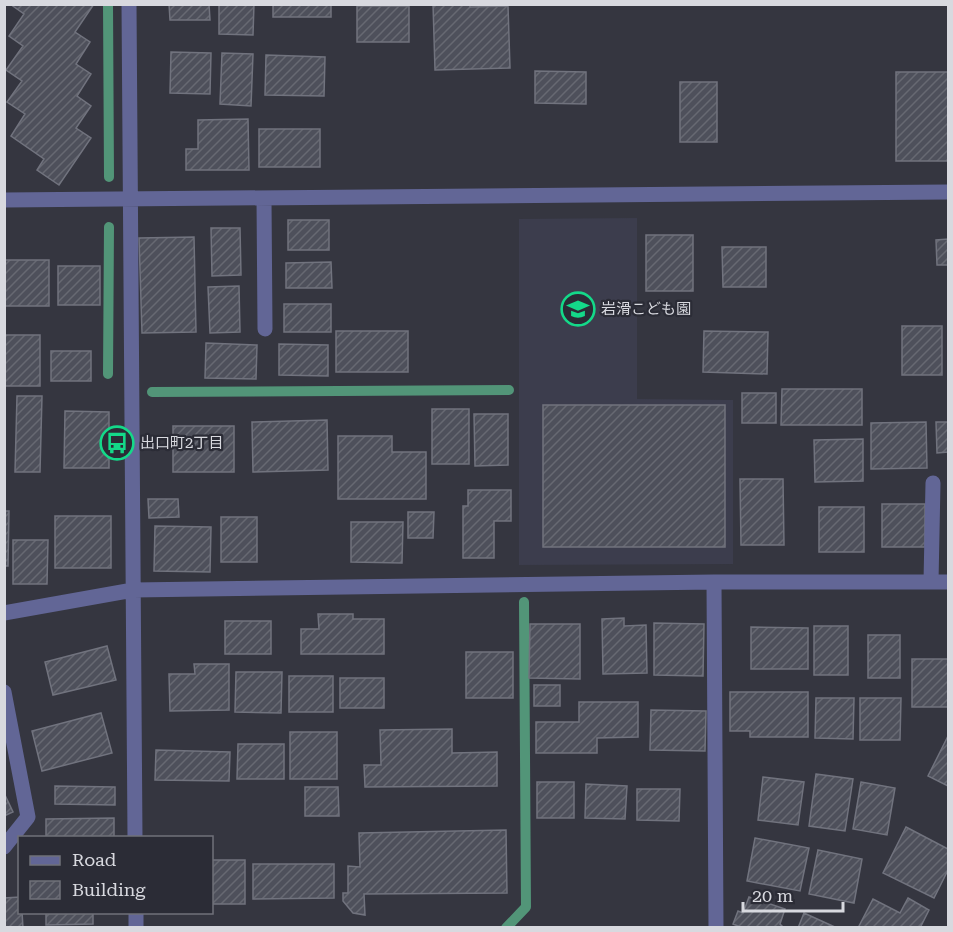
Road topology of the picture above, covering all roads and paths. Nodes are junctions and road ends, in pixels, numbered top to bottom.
1 (129, 4) edge
2 (948, 192) edge
3 (264, 199) junction
4 (4, 200) edge
5 (132, 200) junction
6 (265, 329) dead end
7 (933, 483) dead end
8 (714, 582) junction
9 (931, 582) junction
10 (948, 582) edge
11 (133, 590) junction
12 (4, 613) edge
13 (4, 692) edge
14 (135, 836) edge
15 (4, 847) edge
16 (717, 927) edge

1 - 5 street
2 - 3 street
3 - 5 street
3 - 6 street
4 - 5 street
5 - 11 street
7 - 9 street
8 - 9 street
8 - 11 street
8 - 16 street
9 - 10 street
11 - 12 street
11 - 14 street
13 - 15 street

